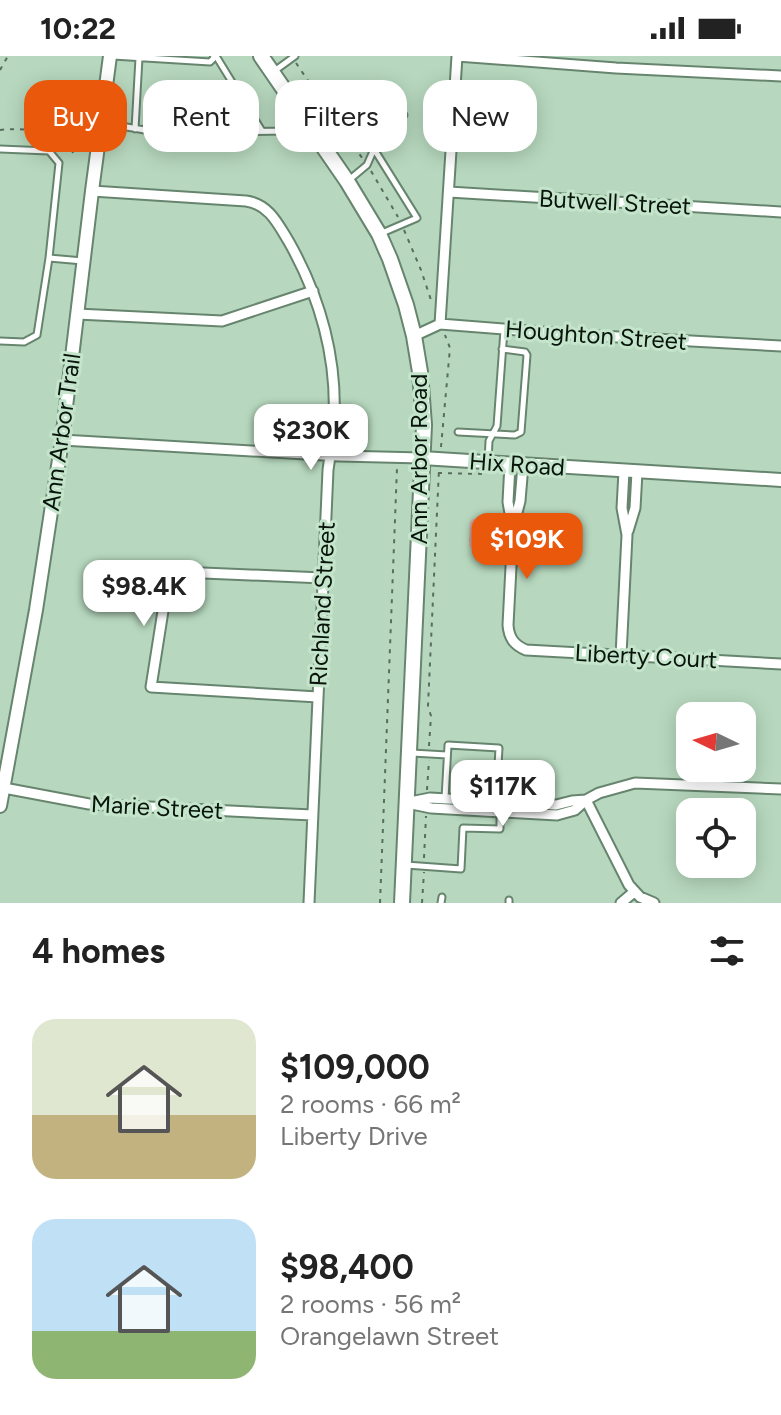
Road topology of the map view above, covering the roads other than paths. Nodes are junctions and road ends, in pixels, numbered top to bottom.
1 (111, 56) edge
2 (215, 56) edge
3 (261, 56) edge
4 (457, 56) edge
5 (139, 57) edge
6 (296, 59) edge
7 (272, 72) junction
8 (781, 76) edge
9 (107, 80) edge
10 (277, 80) edge
11 (127, 128) edge
12 (135, 129) junction
13 (262, 131) junction
14 (275, 131) edge
15 (0, 149) edge
16 (97, 152) edge
17 (327, 152) edge
18 (373, 152) edge
19 (376, 152) edge
20 (347, 181) junction
21 (92, 191) junction
22 (449, 192) junction
23 (781, 212) edge
24 (379, 234) junction
25 (49, 258) junction
26 (84, 261) junction
27 (313, 291) junction
28 (77, 314) junction
29 (442, 329) junction
30 (504, 329) junction
31 (414, 336) junction
32 (0, 341) edge
33 (781, 346) edge
34 (502, 349) junction
35 (458, 432) dead end
36 (493, 434) junction
37 (62, 440) junction
38 (330, 455) junction
39 (422, 458) junction
40 (517, 464) junction
41 (486, 468) junction
42 (624, 471) junction
43 (637, 472) junction
44 (781, 480) edge
45 (627, 535) junction
46 (323, 578) junction
47 (621, 655) junction
48 (781, 664) edge
49 (318, 697) junction
50 (409, 753) junction
51 (447, 755) junction
52 (4, 788) junction
53 (781, 789) edge
54 (586, 800) junction
55 (444, 802) junction
56 (407, 803) junction
57 (499, 805) junction
58 (0, 806) edge
59 (312, 815) junction
60 (404, 865) junction
61 (634, 892) junction
62 (309, 903) edge
63 (402, 903) edge
64 (621, 903) edge
65 (654, 903) edge

1 - 5 lane
1 - 9 street, Ann Arbor Trail
2 - 5 lane
2 - 13 lane
3 - 7 main road, Ann Arbor Road
4 - 8 street
4 - 22 street
5 - 12 lane
6 - 7 lane
7 - 10 main road, Ann Arbor Road
11 - 12 lane
12 - 13 lane
13 - 14 lane
15 - 25 lane
16 - 21 street, Ann Arbor Trail
17 - 20 main road, Ann Arbor Road
18 - 20 lane
19 - 24 lane
20 - 24 main road, Ann Arbor Road
21 - 26 street, Ann Arbor Trail
21 - 27 street, Richland Street
22 - 23 street, Butwell Street
22 - 29 street
24 - 31 main road, Ann Arbor Road
25 - 26 lane
25 - 32 lane
26 - 28 street, Ann Arbor Trail
27 - 28 street
27 - 38 street, Richland Street
28 - 37 street, Ann Arbor Trail
29 - 30 street, Houghton Street
29 - 31 street, Houghton Street
30 - 33 street, Houghton Street
30 - 34 lane
31 - 39 main road, Ann Arbor Road
34 - 36 lane
34 - 36 lane
35 - 36 lane
36 - 41 lane
37 - 38 street, Hix Road
37 - 52 street, Ann Arbor Trail
38 - 39 street, Hix Road
38 - 46 street, Richland Street
39 - 41 street, Hix Road
39 - 50 main road, Ann Arbor Road
40 - 41 street, Hix Road
40 - 42 street, Hix Road
40 - 47 street, Liberty Court
42 - 43 street, Hix Road
42 - 45 street
43 - 44 street, Hix Road
43 - 45 street
45 - 47 street
46 - 49 street, Richland Street
46 - 49 street
47 - 48 street, Liberty Court
49 - 59 street, Richland Street
50 - 51 lane
50 - 56 main road, Ann Arbor Road
51 - 55 lane
51 - 57 lane
52 - 58 street, Ann Arbor Trail
52 - 59 street, Marie Street
53 - 54 street
54 - 57 street
54 - 61 street
55 - 56 street
55 - 57 street
56 - 60 main road, Ann Arbor Road
57 - 60 lane
59 - 62 street, Richland Street
60 - 63 main road, Ann Arbor Road
61 - 64 street
61 - 65 street

